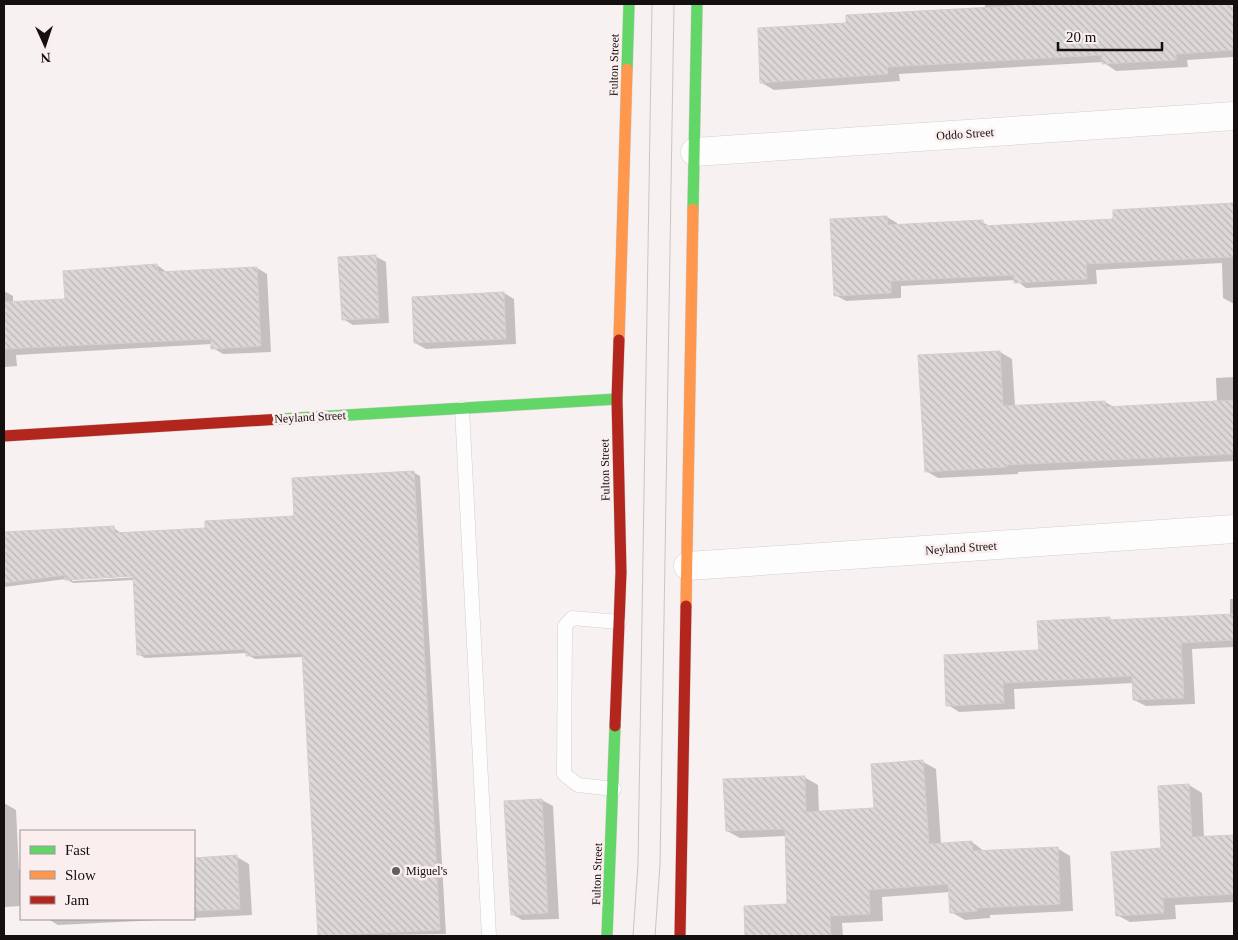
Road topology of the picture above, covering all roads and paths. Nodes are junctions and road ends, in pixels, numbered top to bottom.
1 (629, 4) edge
2 (697, 4) edge
3 (1234, 116) edge
4 (696, 152) junction
5 (617, 399) junction
6 (462, 408) junction
7 (4, 436) edge
8 (1234, 529) edge
9 (688, 566) junction
10 (619, 622) junction
11 (614, 788) junction
12 (489, 936) edge
13 (607, 936) edge
14 (680, 936) edge

1 - 5 main road, Fulton Street
2 - 4 main road
3 - 4 street, Oddo Street
4 - 9 main road
5 - 6 main road, Neyland Street
5 - 10 main road, Fulton Street
6 - 7 main road, Neyland Street
6 - 12 lane
8 - 9 street, Neyland Street
9 - 14 main road
10 - 11 main road, Fulton Street
10 - 11 lane
11 - 13 main road, Fulton Street

